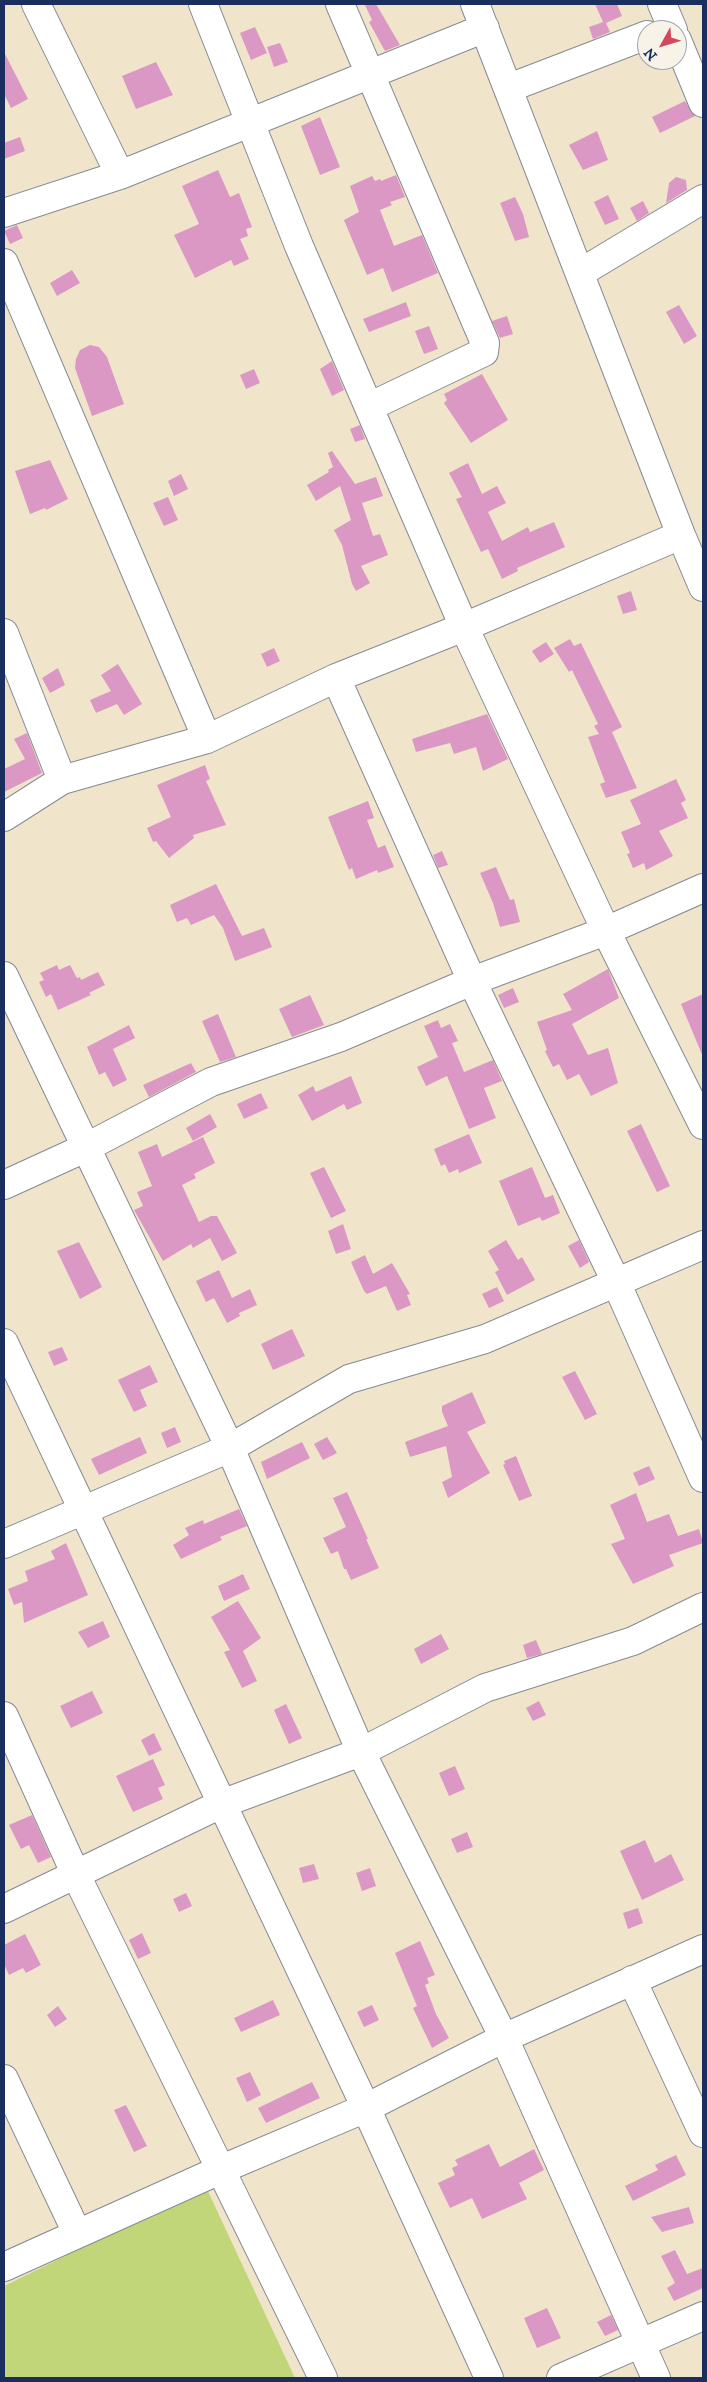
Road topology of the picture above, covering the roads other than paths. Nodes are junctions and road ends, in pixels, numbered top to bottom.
1 (36, 4) edge
2 (202, 4) edge
3 (340, 4) edge
4 (480, 16) edge
5 (637, 38) edge
6 (686, 70) edge
7 (370, 73) junction
8 (510, 88) junction
9 (703, 103) edge
10 (251, 122) junction
11 (120, 175) junction
12 (703, 199) edge
13 (4, 213) edge
14 (4, 263) edge
15 (580, 273) junction
16 (369, 407) junction
17 (680, 535) junction
18 (703, 587) edge
19 (464, 627) junction
20 (4, 633) edge
21 (336, 678) junction
22 (207, 739) junction
23 (62, 780) junction
24 (4, 817) edge
25 (703, 888) edge
26 (606, 931) junction
27 (4, 976) edge
28 (472, 981) junction
29 (703, 1125) edge
30 (85, 1148) junction
31 (4, 1185) edge
32 (703, 1244) edge
33 (616, 1282) junction
34 (4, 1343) edge
35 (230, 1448) junction
36 (703, 1478) edge
37 (83, 1510) junction
38 (4, 1544) edge
39 (703, 1607) edge
40 (4, 1716) edge
41 (361, 1752) junction
42 (222, 1804) junction
43 (76, 1875) junction
44 (4, 1909) edge
45 (703, 1949) edge
46 (632, 1980) junction
47 (504, 2038) junction
48 (4, 2078) edge
49 (366, 2108) junction
50 (703, 2133) edge
51 (222, 2169) junction
52 (77, 2233) junction
53 (4, 2267) edge
54 (703, 2316) edge
55 (640, 2345) junction
56 (323, 2378) edge
57 (489, 2378) edge
58 (561, 2378) edge
59 (656, 2378) edge

1 - 11 street
2 - 10 street
3 - 7 street
4 - 7 street
4 - 8 street
5 - 8 street
6 - 9 street
7 - 10 street
7 - 16 street
8 - 15 street
10 - 11 street
10 - 16 street
11 - 13 street
12 - 15 street
14 - 22 street
15 - 17 street
16 - 19 street
17 - 18 street
17 - 19 street
19 - 21 street
19 - 26 street
20 - 23 street
21 - 22 street
21 - 28 street
22 - 23 street
23 - 24 street
25 - 26 street
26 - 28 street
26 - 29 street
27 - 30 street
28 - 30 street
28 - 33 street
30 - 31 street
30 - 35 street
32 - 33 street
33 - 35 street
33 - 36 street
34 - 37 street
35 - 37 street
35 - 41 street
37 - 38 street
37 - 42 street
39 - 41 street
40 - 43 street
41 - 42 street
41 - 47 street
42 - 43 street
42 - 49 street
43 - 44 street
43 - 51 street
45 - 46 street
46 - 47 street
46 - 50 street
47 - 49 street
47 - 55 street
48 - 52 street
49 - 51 street
49 - 57 street
51 - 52 street
51 - 56 street
52 - 53 street
54 - 55 street
55 - 58 street
55 - 59 street

